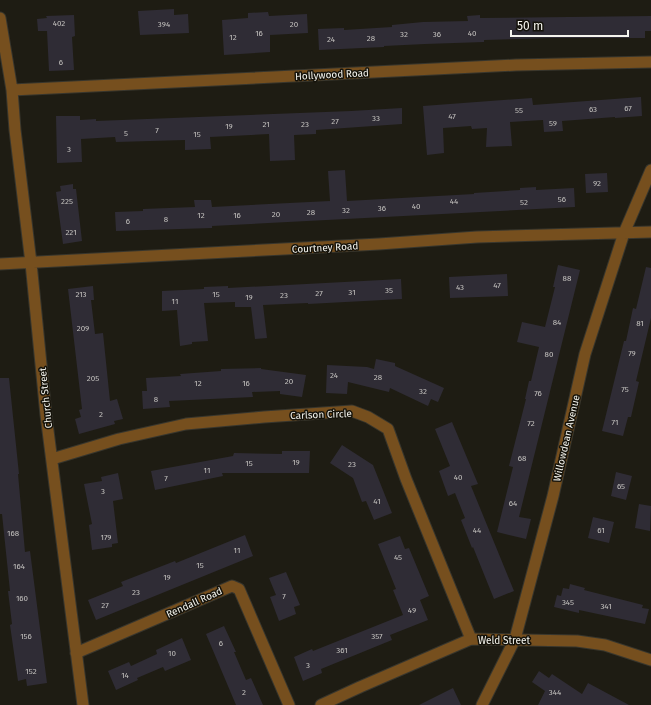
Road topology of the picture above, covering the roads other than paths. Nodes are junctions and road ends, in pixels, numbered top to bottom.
1 (0, 18) edge
2 (651, 62) edge
3 (12, 90) junction
4 (651, 170) edge
5 (624, 232) junction
6 (651, 232) edge
7 (30, 262) junction
8 (0, 264) edge
9 (52, 459) junction
10 (471, 639) junction
11 (515, 639) junction
12 (76, 654) junction
13 (651, 660) edge
14 (83, 705) edge
15 (289, 705) edge
16 (321, 705) edge
17 (482, 705) edge

1 - 3 street, Church Street
2 - 3 street, Hollywood Road
3 - 7 street, Church Street
4 - 5 street, Willowdean Avenue
5 - 6 street, Courtney Road
5 - 7 street, Courtney Road
5 - 11 street, Willowdean Avenue
7 - 8 street, Courtney Road
7 - 9 street, Church Street
9 - 10 street, Carlson Circle
9 - 12 street, Church Street
10 - 11 street, Weld Street
10 - 16 street, Weld Street
11 - 13 street, Weld Street
11 - 17 street, Willowdean Avenue
12 - 14 street, Church Street
12 - 15 street, Rendall Road

